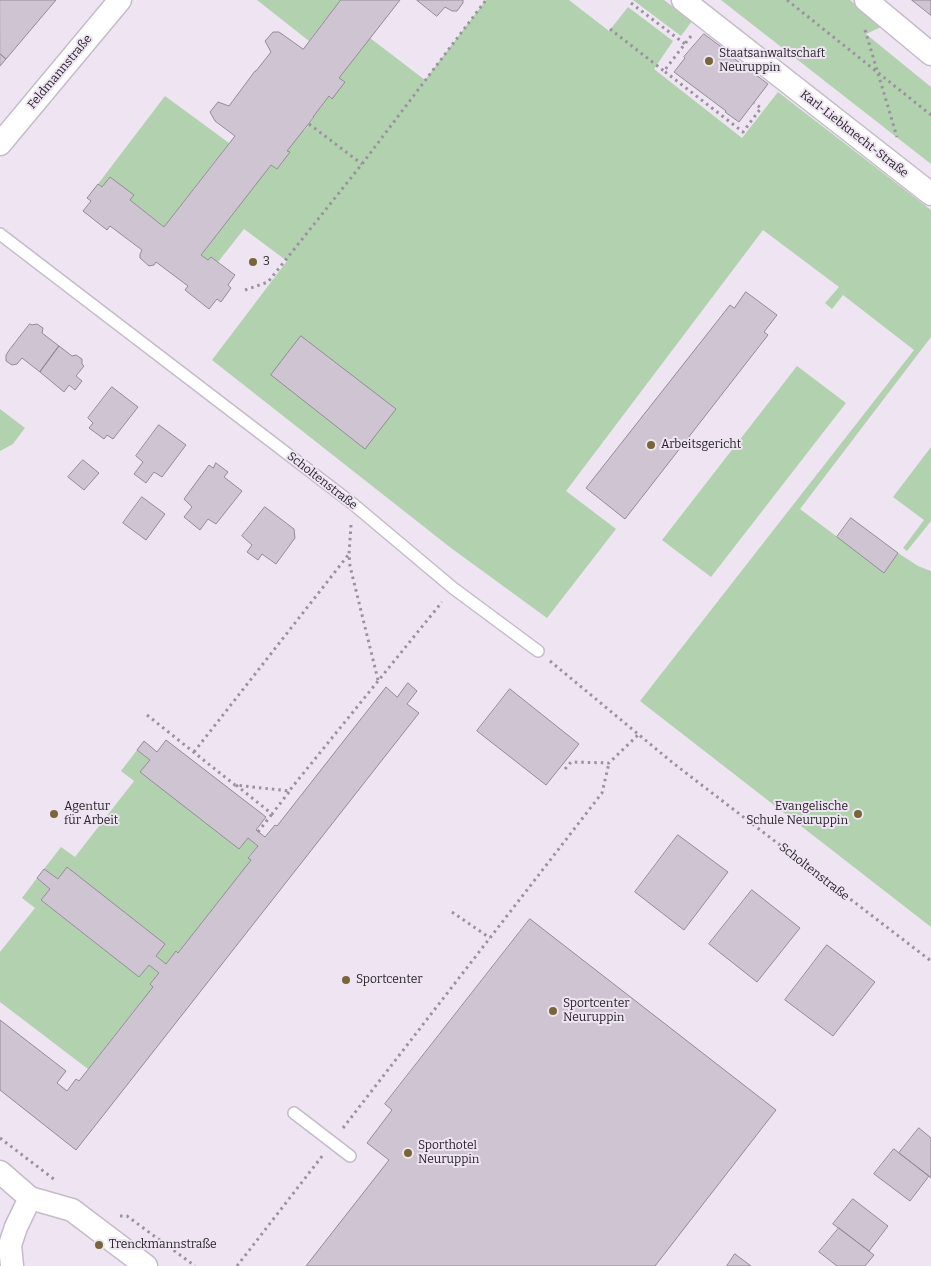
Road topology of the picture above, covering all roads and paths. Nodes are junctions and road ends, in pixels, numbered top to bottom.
1 (120, 0) edge
2 (486, 0) edge
3 (683, 0) edge
4 (787, 0) edge
5 (866, 0) edge
6 (631, 2) dead end
7 (706, 18) junction
8 (864, 27) dead end
9 (610, 29) dead end
10 (685, 44) junction
11 (931, 54) edge
12 (664, 71) junction
13 (878, 73) junction
14 (754, 103) dead end
15 (931, 115) edge
16 (309, 124) dead end
17 (897, 138) dead end
18 (0, 144) edge
19 (362, 164) junction
20 (931, 194) edge
21 (0, 234) edge
22 (245, 290) dead end
23 (353, 504) junction
24 (349, 554) junction
25 (454, 588) junction
26 (538, 651) joint
27 (378, 680) junction
28 (147, 715) dead end
29 (638, 735) junction
30 (194, 752) junction
31 (609, 763) junction
32 (565, 769) dead end
33 (235, 785) junction
34 (289, 791) junction
35 (272, 814) junction
36 (258, 832) dead end
37 (452, 912) dead end
38 (490, 938) junction
39 (931, 961) edge
40 (294, 1113) dead end
41 (332, 1142) junction
42 (350, 1156) dead end
43 (0, 1172) edge
44 (30, 1198) junction
45 (12, 1266) edge
46 (146, 1266) edge
47 (237, 1266) edge

1 - 18 street, Feldmannstraße
2 - 19 path
3 - 7 street, Karl-Liebknecht-Straße
4 - 13 path
5 - 11 street
6 - 10 path
7 - 10 path
7 - 20 street, Karl-Liebknecht-Straße
8 - 13 path
9 - 12 path
10 - 12 path
12 - 14 path
13 - 15 path
13 - 17 path
16 - 19 path
19 - 22 path
21 - 23 lane, Scholtenstraße
23 - 24 path
23 - 25 lane, Scholtenstraße
24 - 27 path
24 - 30 path
25 - 26 lane, Scholtenstraße
25 - 27 path
26 - 29 path
27 - 34 path
28 - 30 path
29 - 31 path
29 - 39 path, Scholtenstraße
30 - 33 path
31 - 32 path
31 - 38 path
33 - 34 path
33 - 35 path
34 - 35 path
35 - 36 path
37 - 38 path
38 - 41 path
40 - 41 lane
41 - 42 lane
41 - 47 path
43 - 44 street
44 - 45 street
44 - 46 street

